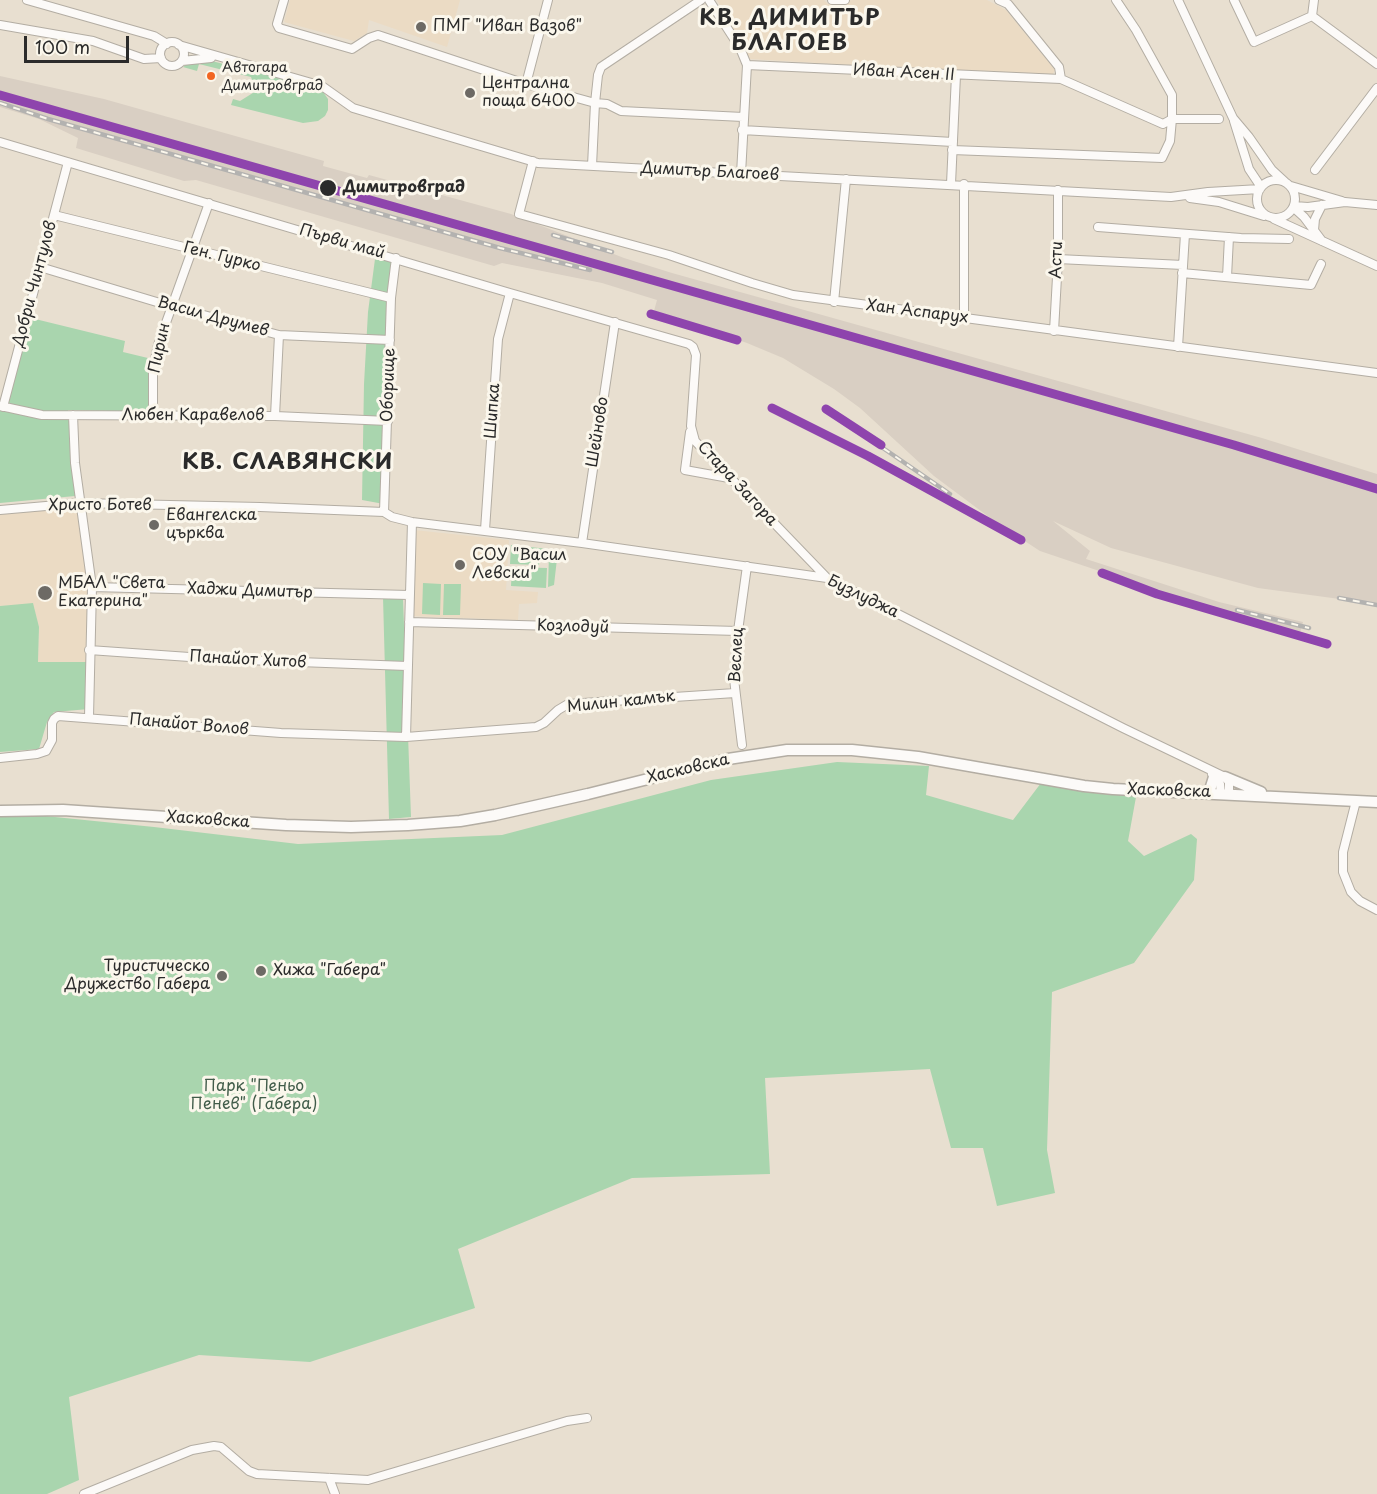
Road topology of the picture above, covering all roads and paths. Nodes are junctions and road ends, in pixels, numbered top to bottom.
1 (27, 0) edge
2 (284, 0) edge
3 (548, 0) edge
4 (700, 0) edge
5 (709, 0) edge
6 (832, 0) edge
7 (845, 0) edge
8 (999, 0) edge
9 (1116, 0) edge
10 (1178, 0) edge
11 (1234, 0) edge
12 (1314, 0) edge
13 (1010, 2) edge
14 (1312, 16) junction
15 (0, 25) edge
16 (166, 44) junction
17 (179, 45) junction
18 (161, 58) junction
19 (222, 58) junction
20 (182, 61) junction
21 (1377, 64) edge
22 (747, 65) junction
23 (956, 75) junction
24 (1061, 79) junction
25 (526, 84) junction
26 (1377, 88) edge
27 (595, 103) junction
28 (743, 117) junction
29 (1233, 118) junction
30 (1172, 119) junction
31 (1219, 119) dead end
32 (742, 130) junction
33 (0, 142) edge
34 (953, 146) junction
35 (533, 161) junction
36 (68, 162) junction
37 (592, 166) junction
38 (1249, 169) junction
39 (1316, 170) dead end
40 (741, 174) junction
41 (846, 179) junction
42 (1287, 183) junction
43 (951, 184) junction
44 (964, 184) junction
45 (1261, 188) junction
46 (1058, 190) junction
47 (1232, 190) junction
48 (1171, 197) junction
49 (1345, 202) junction
50 (209, 203) junction
51 (1377, 205) edge
52 (1322, 206) junction
53 (1294, 207) junction
54 (54, 214) junction
55 (1269, 217) junction
56 (1098, 228) dead end
57 (1314, 230) junction
58 (1185, 234) junction
59 (1229, 237) junction
60 (1289, 239) dead end
61 (1324, 243) junction
62 (193, 250) junction
63 (396, 258) junction
64 (1058, 259) junction
65 (1321, 264) dead end
66 (1377, 266) edge
67 (40, 267) junction
68 (1182, 269) junction
69 (1227, 277) junction
70 (510, 293) junction
71 (392, 298) junction
72 (834, 302) junction
73 (170, 306) junction
74 (964, 318) junction
75 (615, 322) junction
76 (1054, 331) junction
77 (279, 335) junction
78 (390, 340) junction
79 (684, 342) joint
80 (1178, 347) junction
81 (1377, 373) edge
82 (2, 406) edge
83 (73, 415) junction
84 (153, 415) junction
85 (275, 416) junction
86 (388, 421) junction
87 (691, 426) junction
88 (729, 478) junction
89 (80, 503) junction
90 (0, 510) edge
91 (384, 512) junction
92 (412, 522) junction
93 (485, 530) junction
94 (582, 543) junction
95 (747, 566) junction
96 (827, 578) junction
97 (92, 587) junction
98 (409, 595) junction
99 (409, 622) junction
100 (738, 631) junction
101 (89, 650) junction
102 (407, 666) junction
103 (735, 693) junction
104 (89, 717) junction
105 (406, 737) junction
106 (742, 745) dead end
107 (0, 758) edge
108 (1216, 774) junction
109 (1209, 793) junction
110 (1225, 794) junction
111 (1282, 797) junction
112 (1356, 801) junction
113 (1377, 802) edge
114 (0, 811) edge
115 (1377, 910) edge
116 (586, 1418) dead end
117 (329, 1479) junction
118 (84, 1494) edge
119 (335, 1494) edge

1 - 16 street
2 - 25 street
3 - 25 street
4 - 27 street
5 - 22 street
6 - 7 street
8 - 13 street
9 - 30 street
10 - 29 street
11 - 14 street
12 - 14 street
13 - 24 street
14 - 21 street
15 - 18 street
16 - 17 street
16 - 18 street
17 - 19 street, Димитър Благоев
17 - 20 street
18 - 20 street
19 - 20 street
19 - 35 street, Димитър Благоев
22 - 23 street, Иван Асен II
22 - 28 street
23 - 24 street, Иван Асен II
23 - 34 street
24 - 30 street
25 - 27 street
26 - 39 street
27 - 28 street
27 - 37 street
28 - 32 street
29 - 38 street
29 - 42 street
30 - 31 street
30 - 34 street
32 - 34 street
32 - 40 street
33 - 36 street, Първи май
34 - 43 street
35 - 37 street, Димитър Благоев
35 - 72 street, Хан Аспарух
36 - 50 street, Първи май
36 - 54 street, Добри Чинтулов
37 - 40 street, Димитър Благоев
38 - 45 street
38 - 47 street
40 - 41 street, Димитър Благоев
41 - 43 street, Димитър Благоев
41 - 72 street
42 - 45 street
42 - 49 street
42 - 53 street
43 - 44 street, Димитър Благоев
44 - 46 street, Димитър Благоев
44 - 74 street
45 - 47 street, Димитър Благоев
45 - 55 street
46 - 48 street, Димитър Благоев
46 - 64 street, Асти
47 - 48 street, Димитър Благоев
48 - 55 street
49 - 51 street
49 - 52 street
50 - 62 street, Пирин
50 - 63 street, Първи май
52 - 53 street
52 - 57 street
53 - 55 street
53 - 57 street
54 - 62 street, Ген. Гурко
54 - 67 street, Добри Чинтулов
55 - 61 street
56 - 58 street
57 - 61 street
58 - 59 street
58 - 68 street
59 - 60 street
59 - 69 street
61 - 66 street
62 - 71 street, Ген. Гурко
62 - 73 street, Пирин
63 - 70 street, Първи май
63 - 71 street, Оборище
64 - 68 street
64 - 76 street, Асти
65 - 69 street
67 - 73 street, Васил Друмев
67 - 82 street, Добри Чинтулов
68 - 69 street
68 - 80 street
70 - 75 street, Първи май
70 - 93 street, Шипка
71 - 78 street, Оборище
72 - 74 street, Хан Аспарух
73 - 77 street, Васил Друмев
73 - 84 street, Пирин
74 - 76 street, Хан Аспарух
75 - 79 street, Първи май
75 - 94 street, Шейново
76 - 80 street, Хан Аспарух
77 - 78 street, Васил Друмев
77 - 85 street
78 - 86 street, Оборище
79 - 87 street, Стара Загора
80 - 81 street, Хан Аспарух
82 - 83 street, Любен Каравелов
83 - 84 street, Любен Каравелов
83 - 89 street
84 - 85 street, Любен Каравелов
85 - 86 street, Любен Каравелов
86 - 91 street, Оборище
87 - 88 street, Стара Загора
87 - 88 street
88 - 96 street, Стара Загора
89 - 90 street, Христо Ботев
89 - 91 street, Христо Ботев
89 - 97 street
91 - 92 street, Христо Ботев
92 - 93 street, Христо Ботев
92 - 98 street
93 - 94 street, Бузлуджа
94 - 95 street, Бузлуджа
95 - 96 street, Бузлуджа
95 - 100 street, Веслец
96 - 108 street, Бузлуджа
97 - 98 street, Хаджи Димитър
97 - 101 street
98 - 99 street
99 - 100 street, Козлодуй
99 - 102 street
100 - 103 street, Веслец
101 - 102 street, Панайот Хитов
101 - 104 street
102 - 105 street
103 - 105 street, Милин камък
103 - 106 street, Веслец
104 - 105 street, Панайот Волов
104 - 107 street, Панайот Волов
108 - 109 main road
108 - 110 street
108 - 111 main road
109 - 110 main road, Хасковска
109 - 114 main road, Хасковска
110 - 111 main road, Хасковска
111 - 112 main road, Хасковска
112 - 113 main road, Хасковска
112 - 115 street
116 - 117 street
117 - 118 street
117 - 119 street

